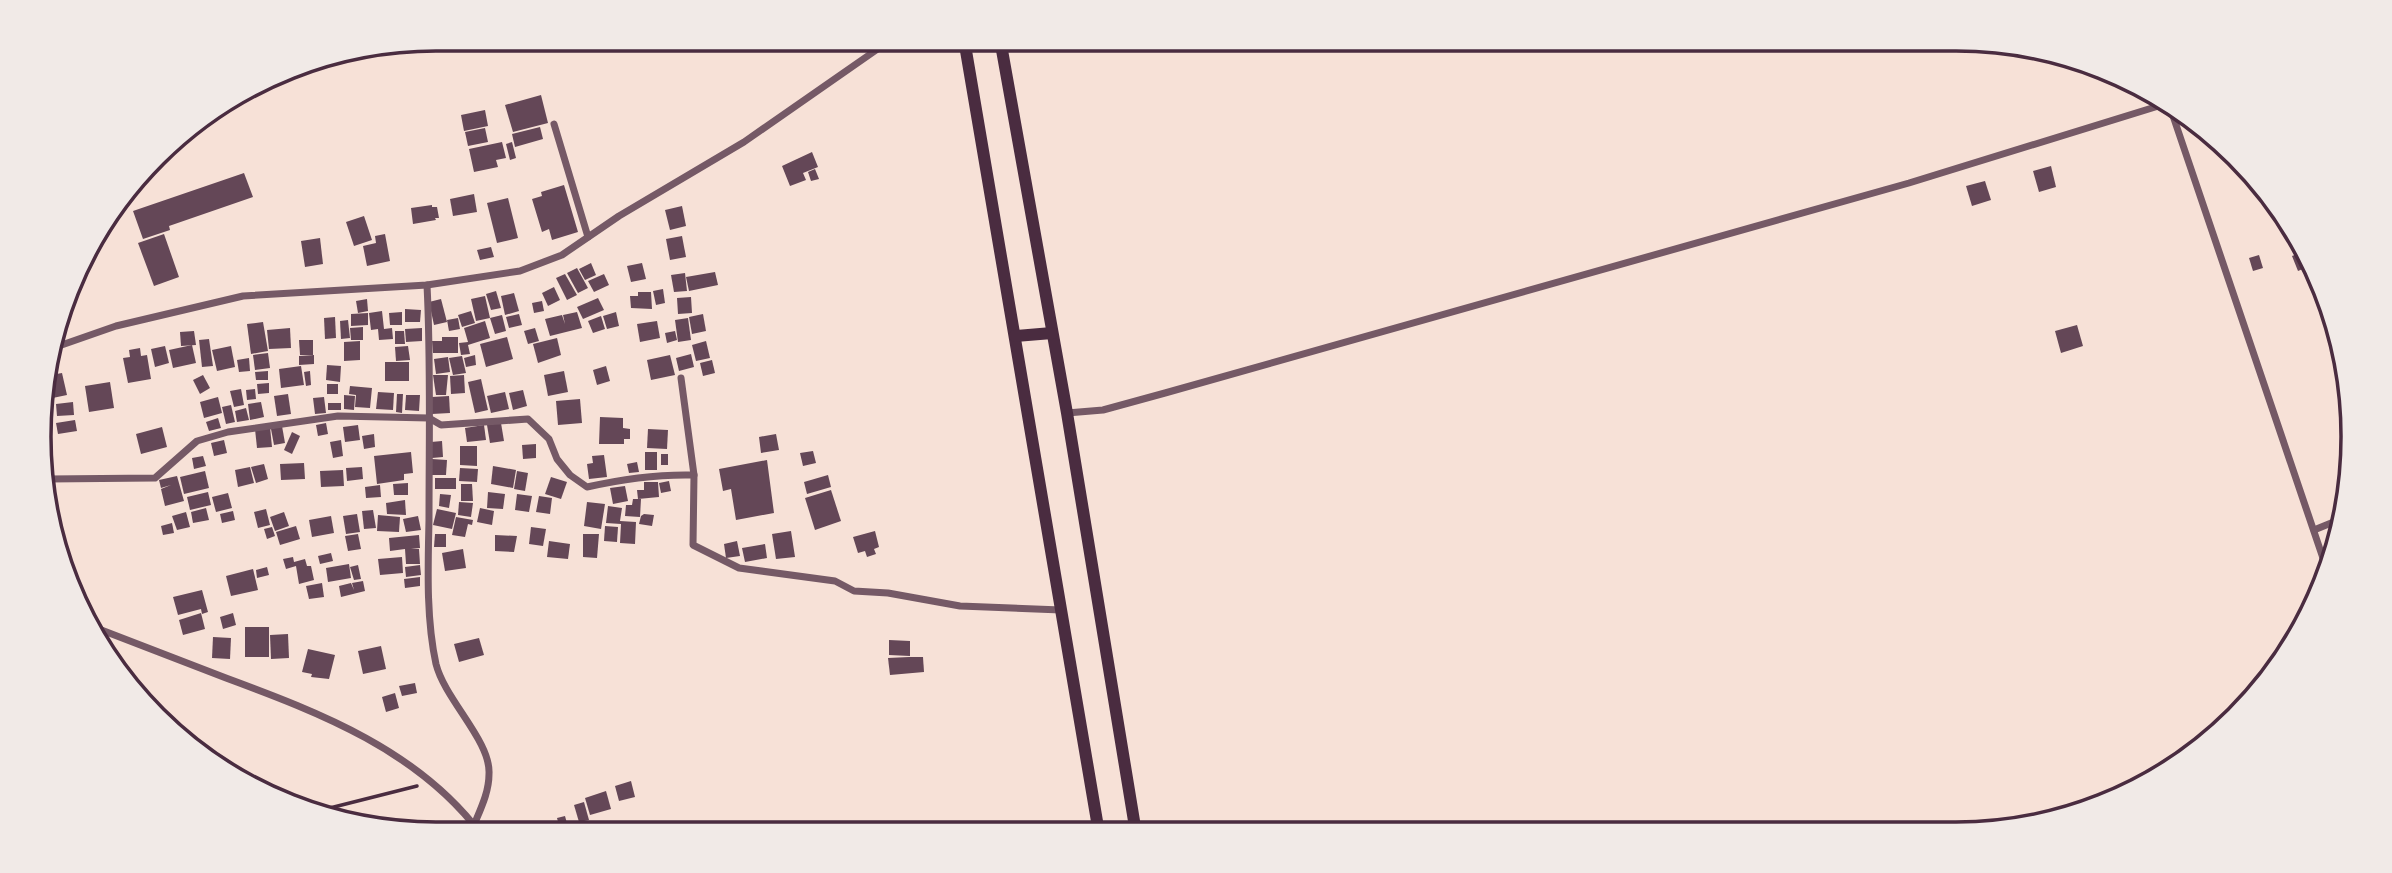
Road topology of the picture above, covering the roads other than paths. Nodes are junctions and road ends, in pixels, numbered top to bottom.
1 (874, 51) edge
2 (966, 51) edge
3 (1002, 51) edge
4 (2156, 107) edge
5 (2174, 119) edge
6 (554, 124) dead end
7 (588, 237) junction
8 (427, 285) junction
9 (1052, 333) junction
10 (1015, 336) junction
11 (62, 345) edge
12 (681, 378) dead end
13 (1067, 413) junction
14 (429, 418) junction
15 (694, 475) junction
16 (53, 479) edge
17 (2331, 523) edge
18 (2314, 530) junction
19 (2322, 556) edge
20 (1061, 610) junction
21 (103, 630) edge
22 (471, 822) edge
23 (475, 822) edge
24 (1097, 822) edge
25 (1134, 822) edge

1 - 7 street
2 - 10 main road
3 - 9 main road
4 - 13 street
5 - 18 street
6 - 7 street
7 - 8 street
8 - 11 street
8 - 14 street
9 - 10 main road
9 - 13 main road
10 - 20 main road
12 - 15 street
13 - 25 main road
14 - 15 street
14 - 16 street
14 - 23 street
15 - 20 street
17 - 18 street
18 - 19 street
20 - 24 main road
21 - 22 street

